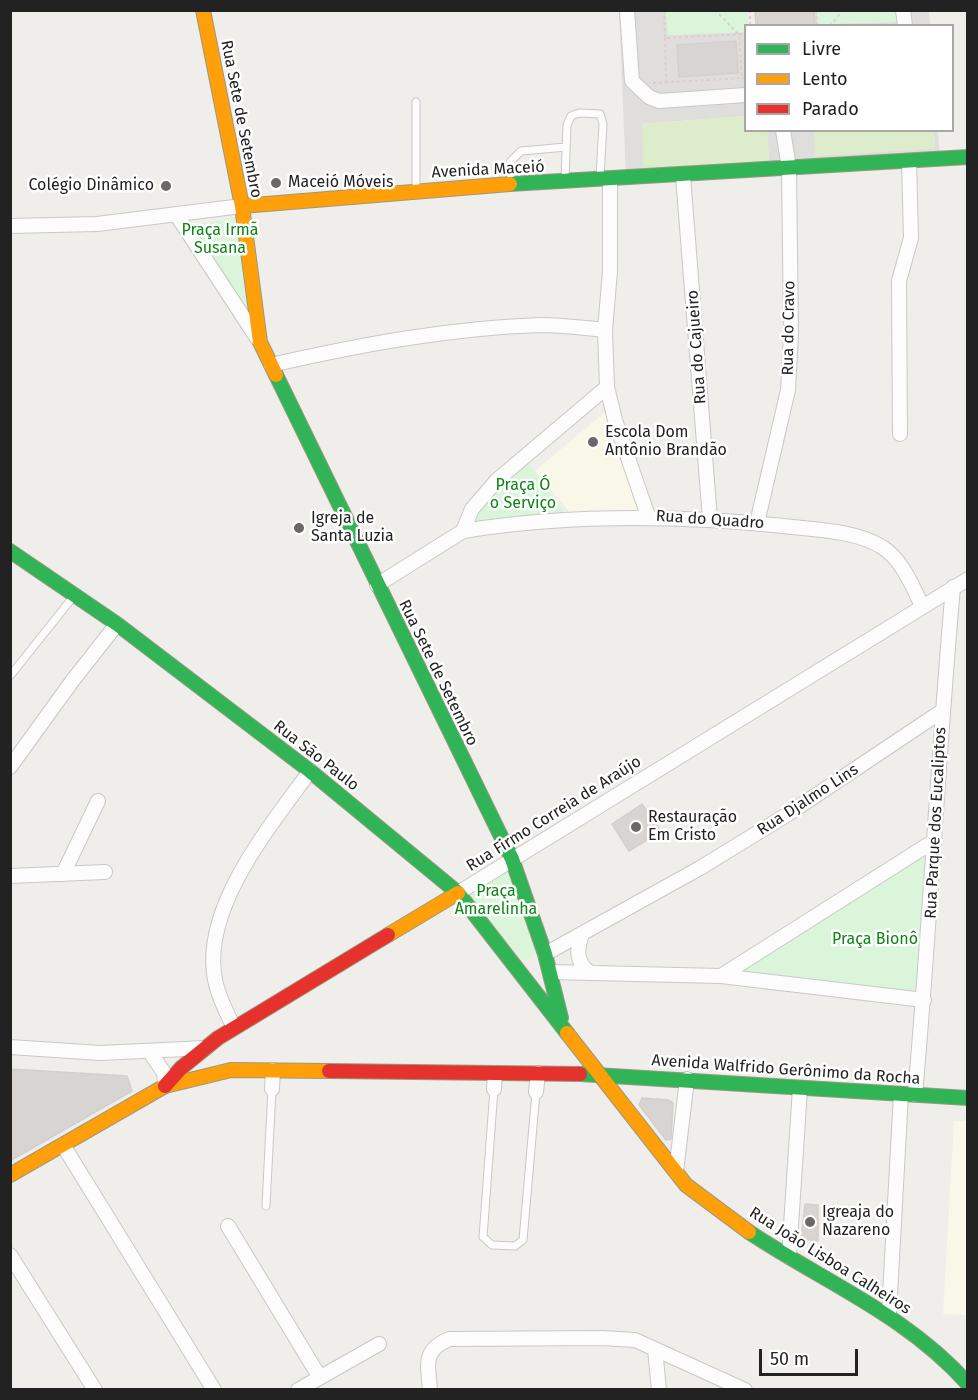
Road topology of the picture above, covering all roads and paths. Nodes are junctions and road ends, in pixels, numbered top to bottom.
1 (203, 10) edge
2 (627, 10) edge
3 (664, 10) edge
4 (715, 10) edge
5 (843, 10) edge
6 (832, 24) edge
7 (744, 34) edge
8 (739, 35) junction
9 (665, 38) junction
10 (744, 43) edge
11 (740, 44) junction
12 (744, 78) edge
13 (632, 81) junction
14 (666, 83) junction
15 (743, 95) edge
16 (416, 102) dead end
17 (783, 132) edge
18 (566, 147) junction
19 (968, 158) edge
20 (909, 161) junction
21 (789, 168) junction
22 (683, 176) junction
23 (605, 180) junction
24 (565, 182) junction
25 (511, 185) junction
26 (416, 190) junction
27 (242, 206) junction
28 (176, 214) junction
29 (10, 226) edge
30 (605, 330) junction
31 (260, 342) junction
32 (271, 365) junction
33 (607, 387) junction
34 (900, 434) dead end
35 (648, 516) junction
36 (710, 519) junction
37 (757, 523) junction
38 (463, 531) junction
39 (10, 551) edge
40 (968, 579) edge
41 (377, 585) junction
42 (953, 587) junction
43 (75, 595) junction
44 (922, 606) junction
45 (117, 624) junction
46 (10, 676) edge
47 (942, 711) junction
48 (10, 767) edge
49 (310, 771) junction
50 (98, 801) dead end
51 (934, 841) junction
52 (512, 860) junction
53 (105, 872) dead end
54 (63, 874) junction
55 (10, 876) edge
56 (458, 893) junction
57 (582, 934) junction
58 (545, 954) junction
59 (518, 968) junction
60 (550, 972) junction
61 (589, 972) junction
62 (721, 976) junction
63 (924, 1000) junction
64 (563, 1027) junction
65 (234, 1028) junction
66 (218, 1038) junction
67 (10, 1047) edge
68 (579, 1047) junction
69 (207, 1048) junction
70 (150, 1052) junction
71 (231, 1070) junction
72 (273, 1070) junction
73 (495, 1073) junction
74 (538, 1073) junction
75 (552, 1073) junction
76 (603, 1076) junction
77 (638, 1077) junction
78 (687, 1079) junction
79 (165, 1086) junction
80 (800, 1088) junction
81 (272, 1089) joint
82 (494, 1089) joint
83 (536, 1092) joint
84 (901, 1094) junction
85 (915, 1095) junction
86 (968, 1098) edge
87 (625, 1106) junction
88 (63, 1145) junction
89 (676, 1172) junction
90 (10, 1175) edge
91 (266, 1206) dead end
92 (228, 1226) dead end
93 (10, 1255) edge
94 (789, 1257) junction
95 (889, 1313) junction
96 (379, 1344) dead end
97 (655, 1349) junction
98 (320, 1376) junction
99 (968, 1384) edge
100 (95, 1389) edge
101 (214, 1389) edge
102 (298, 1389) edge
103 (430, 1389) edge
104 (659, 1389) edge
105 (745, 1389) edge

1 - 27 street, Rua Sete de Setembro
2 - 13 street
3 - 9 path
4 - 8 path
5 - 6 path
7 - 8 path
8 - 9 path
8 - 11 path
9 - 14 path
10 - 11 path
11 - 12 path
12 - 14 path
12 - 15 path
13 - 14 path
13 - 15 street
16 - 26 lane
17 - 21 street, Rua do Cravo
18 - 23 lane
18 - 24 lane
18 - 25 lane
19 - 20 street, Avenida Maceió
20 - 21 street, Avenida Maceió
20 - 34 street
21 - 22 street, Avenida Maceió
21 - 37 street, Rua do Cravo
22 - 23 street, Avenida Maceió
22 - 36 street, Rua do Cajueiro
23 - 24 street, Avenida Maceió
23 - 30 street
24 - 25 street, Avenida Maceió
25 - 26 street, Avenida Maceió
26 - 27 street, Avenida Maceió
27 - 28 street, Avenida Maceió
27 - 31 street, Rua Sete de Setembro
28 - 29 street, Avenida Maceió
28 - 31 street, Rua Sete de Setembro
30 - 32 street
30 - 33 street
31 - 32 street, Rua Sete de Setembro
32 - 41 street, Rua Sete de Setembro
33 - 35 street
33 - 38 street
35 - 36 street, Rua do Quadro
35 - 38 street, Rua do Quadro
36 - 37 street, Rua do Quadro
37 - 44 street, Rua do Quadro
38 - 41 street
39 - 43 street, Rua São Paulo
40 - 42 street, Rua Firmo Correia de Araújo
41 - 52 street, Rua Sete de Setembro
42 - 44 street, Rua Firmo Correia de Araújo
42 - 47 street, Rua Parque dos Eucaliptos
43 - 45 street, Rua São Paulo
43 - 46 lane
44 - 52 street, Rua Firmo Correia de Araújo
45 - 48 street
45 - 49 street, Rua São Paulo
47 - 51 street, Rua Parque dos Eucaliptos
47 - 57 street, Rua Djalmo Lins
49 - 56 street, Rua São Paulo
49 - 65 street
50 - 54 street
51 - 62 street
51 - 63 street, Rua Parque dos Eucaliptos
52 - 56 street, Rua Firmo Correia de Araújo
52 - 58 street, Rua Sete de Setembro
53 - 54 street
54 - 55 street
56 - 59 street, Rua São Paulo
56 - 65 street, Rua Firmo Correia de Araújo
57 - 58 street, Rua Djalmo Lins
57 - 61 street
58 - 59 street
58 - 60 street, Rua Sete de Setembro
59 - 64 street, Rua São Paulo
60 - 61 street
60 - 64 street, Rua Sete de Setembro
61 - 62 street
62 - 63 street
63 - 85 street, Rua Parque dos Eucaliptos
64 - 68 street, Rua João Lisboa Calheiros
65 - 66 street, Rua Firmo Correia de Araújo
66 - 69 street, Rua Firmo Correia de Araújo
66 - 71 street
67 - 70 street
68 - 75 street
68 - 76 street, Rua João Lisboa Calheiros
69 - 70 street
69 - 79 street, Rua Firmo Correia de Araújo
70 - 79 street
71 - 72 street, Rua Firmo Correia de Araújo
71 - 79 street, Rua Firmo Correia de Araújo
72 - 73 street, Rua Firmo Correia de Araújo
72 - 81 street
73 - 74 street, Rua Firmo Correia de Araújo
73 - 82 street
74 - 75 street, Rua Firmo Correia de Araújo
74 - 83 street
75 - 76 street, Rua Firmo Correia de Araújo
76 - 77 street, Avenida Walfrido Gerônimo da Rocha
76 - 87 street, Rua João Lisboa Calheiros
77 - 78 street, Avenida Walfrido Gerônimo da Rocha
77 - 87 street
78 - 80 street, Avenida Walfrido Gerônimo da Rocha
78 - 89 street
79 - 88 street, Rua Firmo Correia de Araújo
80 - 84 street, Avenida Walfrido Gerônimo da Rocha
80 - 94 street
81 - 91 lane
82 - 83 lane
84 - 85 street, Avenida Walfrido Gerônimo da Rocha
84 - 95 street
85 - 86 street, Avenida Walfrido Gerônimo da Rocha
87 - 89 street, Rua João Lisboa Calheiros
88 - 90 street, Rua Firmo Correia de Araújo
88 - 101 street
89 - 94 street, Rua João Lisboa Calheiros
92 - 98 street
93 - 100 street
94 - 95 street, Rua João Lisboa Calheiros
95 - 99 street, Rua João Lisboa Calheiros
96 - 98 street
97 - 103 street
97 - 104 street
97 - 105 street
98 - 102 street

